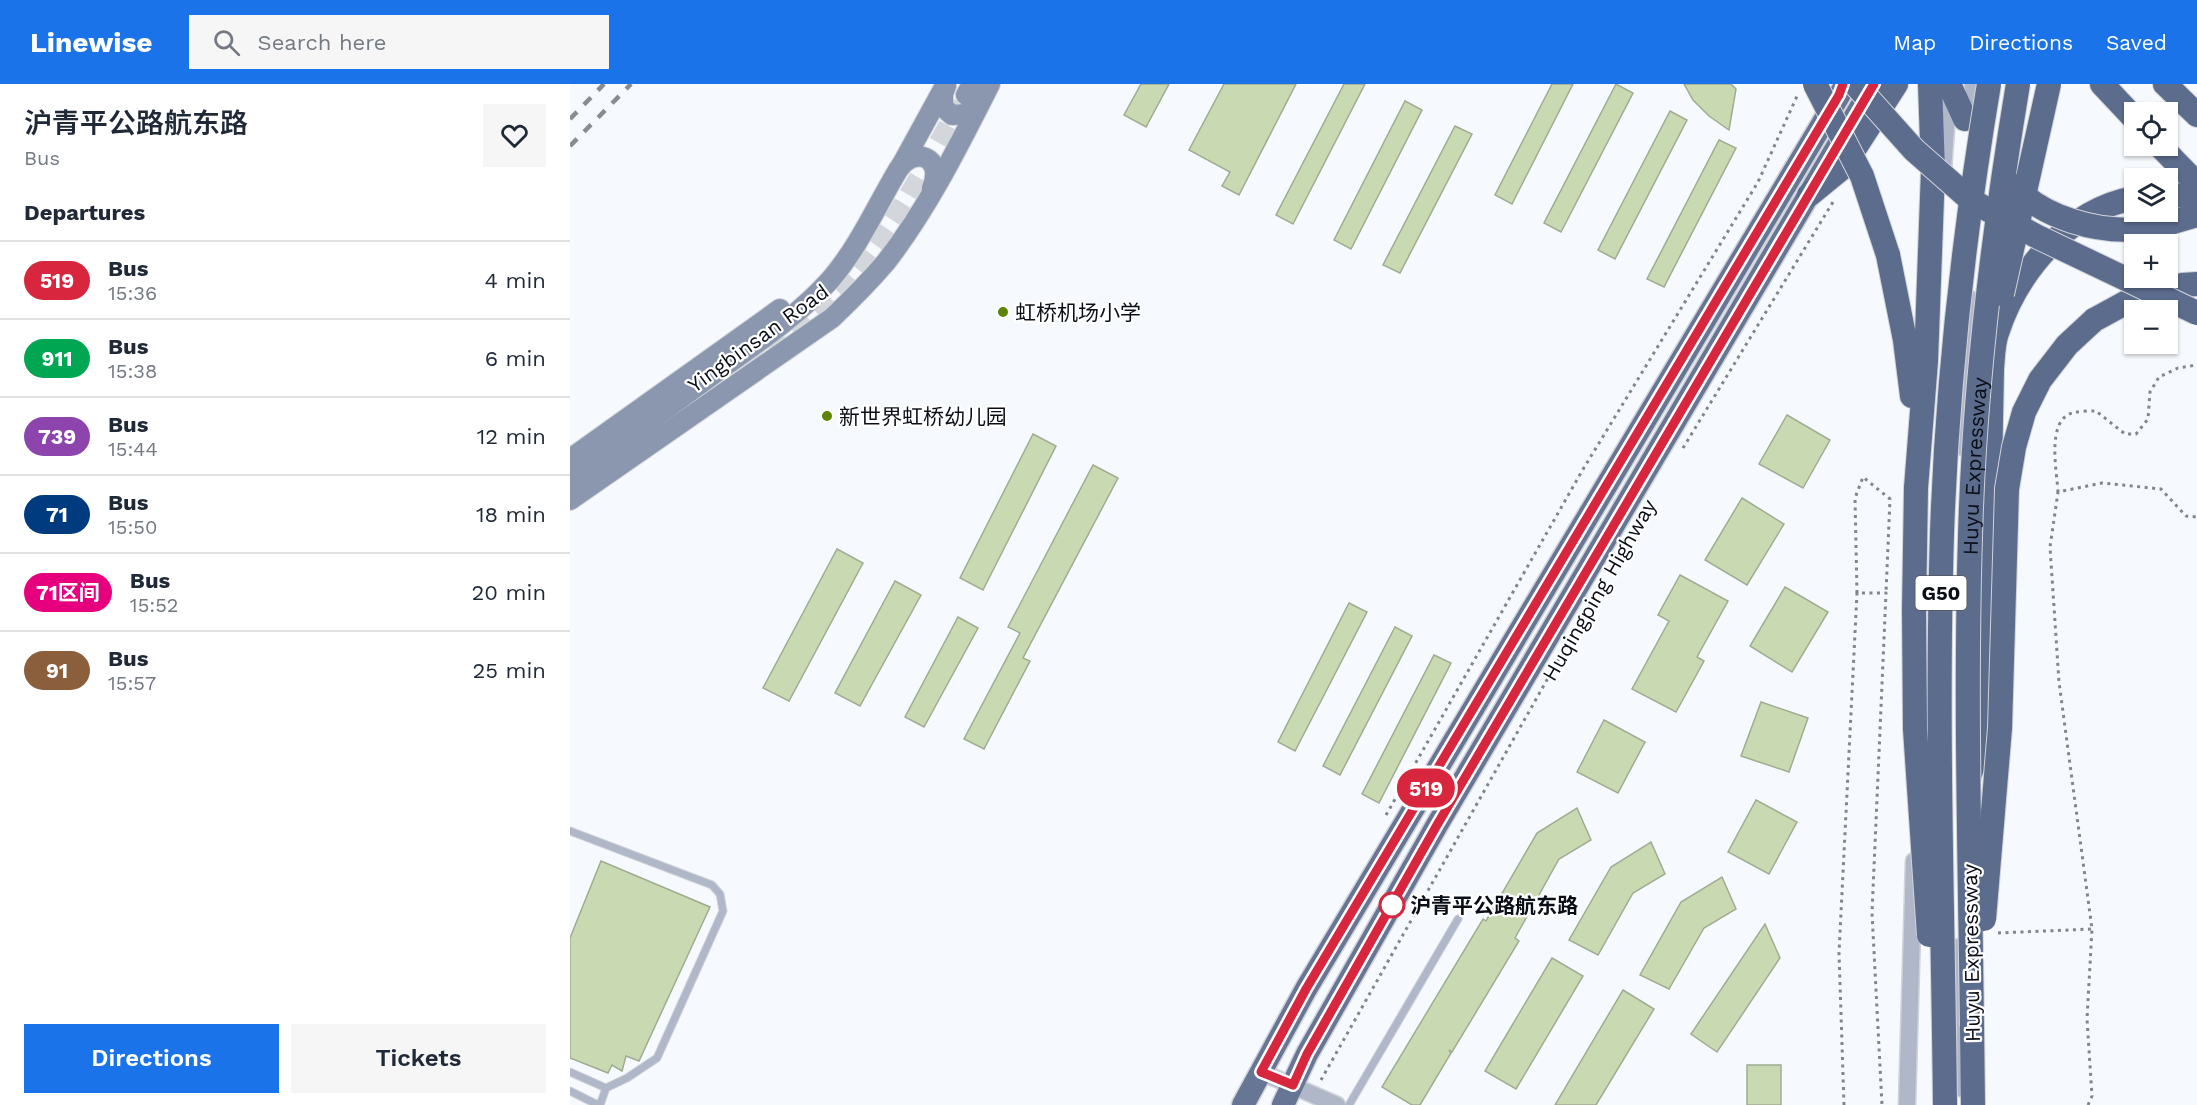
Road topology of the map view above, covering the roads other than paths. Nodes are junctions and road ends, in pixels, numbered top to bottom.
1 (946, 84) edge
2 (1815, 84) edge
3 (1872, 84) edge
4 (1896, 84) edge
5 (1929, 84) edge
6 (1949, 84) edge
7 (1974, 84) edge
8 (1989, 84) edge
9 (2018, 84) edge
10 (2049, 84) edge
11 (2102, 84) edge
12 (2165, 84) edge
13 (1846, 87) edge
14 (978, 90) edge
15 (2124, 107) edge
16 (2197, 115) edge
17 (1914, 150) junction
18 (2170, 156) edge
19 (900, 167) junction
20 (2197, 184) edge
21 (1809, 195) junction
22 (2178, 195) edge
23 (2197, 196) edge
24 (2124, 202) edge
25 (923, 207) junction
26 (2197, 215) edge
27 (2197, 284) edge
28 (2197, 313) edge
29 (1978, 402) junction
30 (570, 459) edge
31 (570, 478) edge
32 (1916, 488) junction
33 (570, 500) edge
34 (1961, 795) junction
35 (570, 831) edge
36 (1458, 919) dead end
37 (1972, 1026) junction
38 (570, 1072) edge
39 (1261, 1072) junction
40 (606, 1088) junction
41 (570, 1091) edge
42 (1296, 1094) edge
43 (599, 1105) edge
44 (1243, 1105) edge
45 (1337, 1105) edge
46 (1349, 1105) edge
47 (1907, 1105) edge
48 (1944, 1105) edge
49 (1964, 1105) edge
50 (1973, 1105) edge

1 - 14 main road
1 - 19 main road, Yingbinsan Road
2 - 32 highway, bridge
3 - 17 highway, bridge
3 - 21 highway, Huqingping Highway
4 - 21 highway
5 - 32 highway, bridge
6 - 26 highway, bridge
6 - 47 street
7 - 34 street
8 - 48 highway, Huyu Expressway / G50, bridge
9 - 29 highway, Huyu Expressway / G50, bridge
10 - 29 highway, bridge
11 - 15 highway
12 - 16 highway
13 - 17 highway, bridge
13 - 39 highway
14 - 25 main road, Yingbinsan Road
17 - 28 highway, bridge
18 - 20 highway
19 - 25 main road
19 - 30 main road, Yingbinsan Road
19 - 31 main road
21 - 42 highway, Huqingping Highway
22 - 23 highway
24 - 34 highway
25 - 33 main road, Yingbinsan Road
27 - 37 highway, bridge
29 - 37 highway, Huyu Expressway / G50, bridge
32 - 48 highway, bridge
34 - 49 street
35 - 40 lane
36 - 46 lane
37 - 50 highway, Huyu Expressway / G50
38 - 40 lane
39 - 42 street
39 - 44 highway
40 - 43 lane
41 - 43 lane
42 - 45 street

